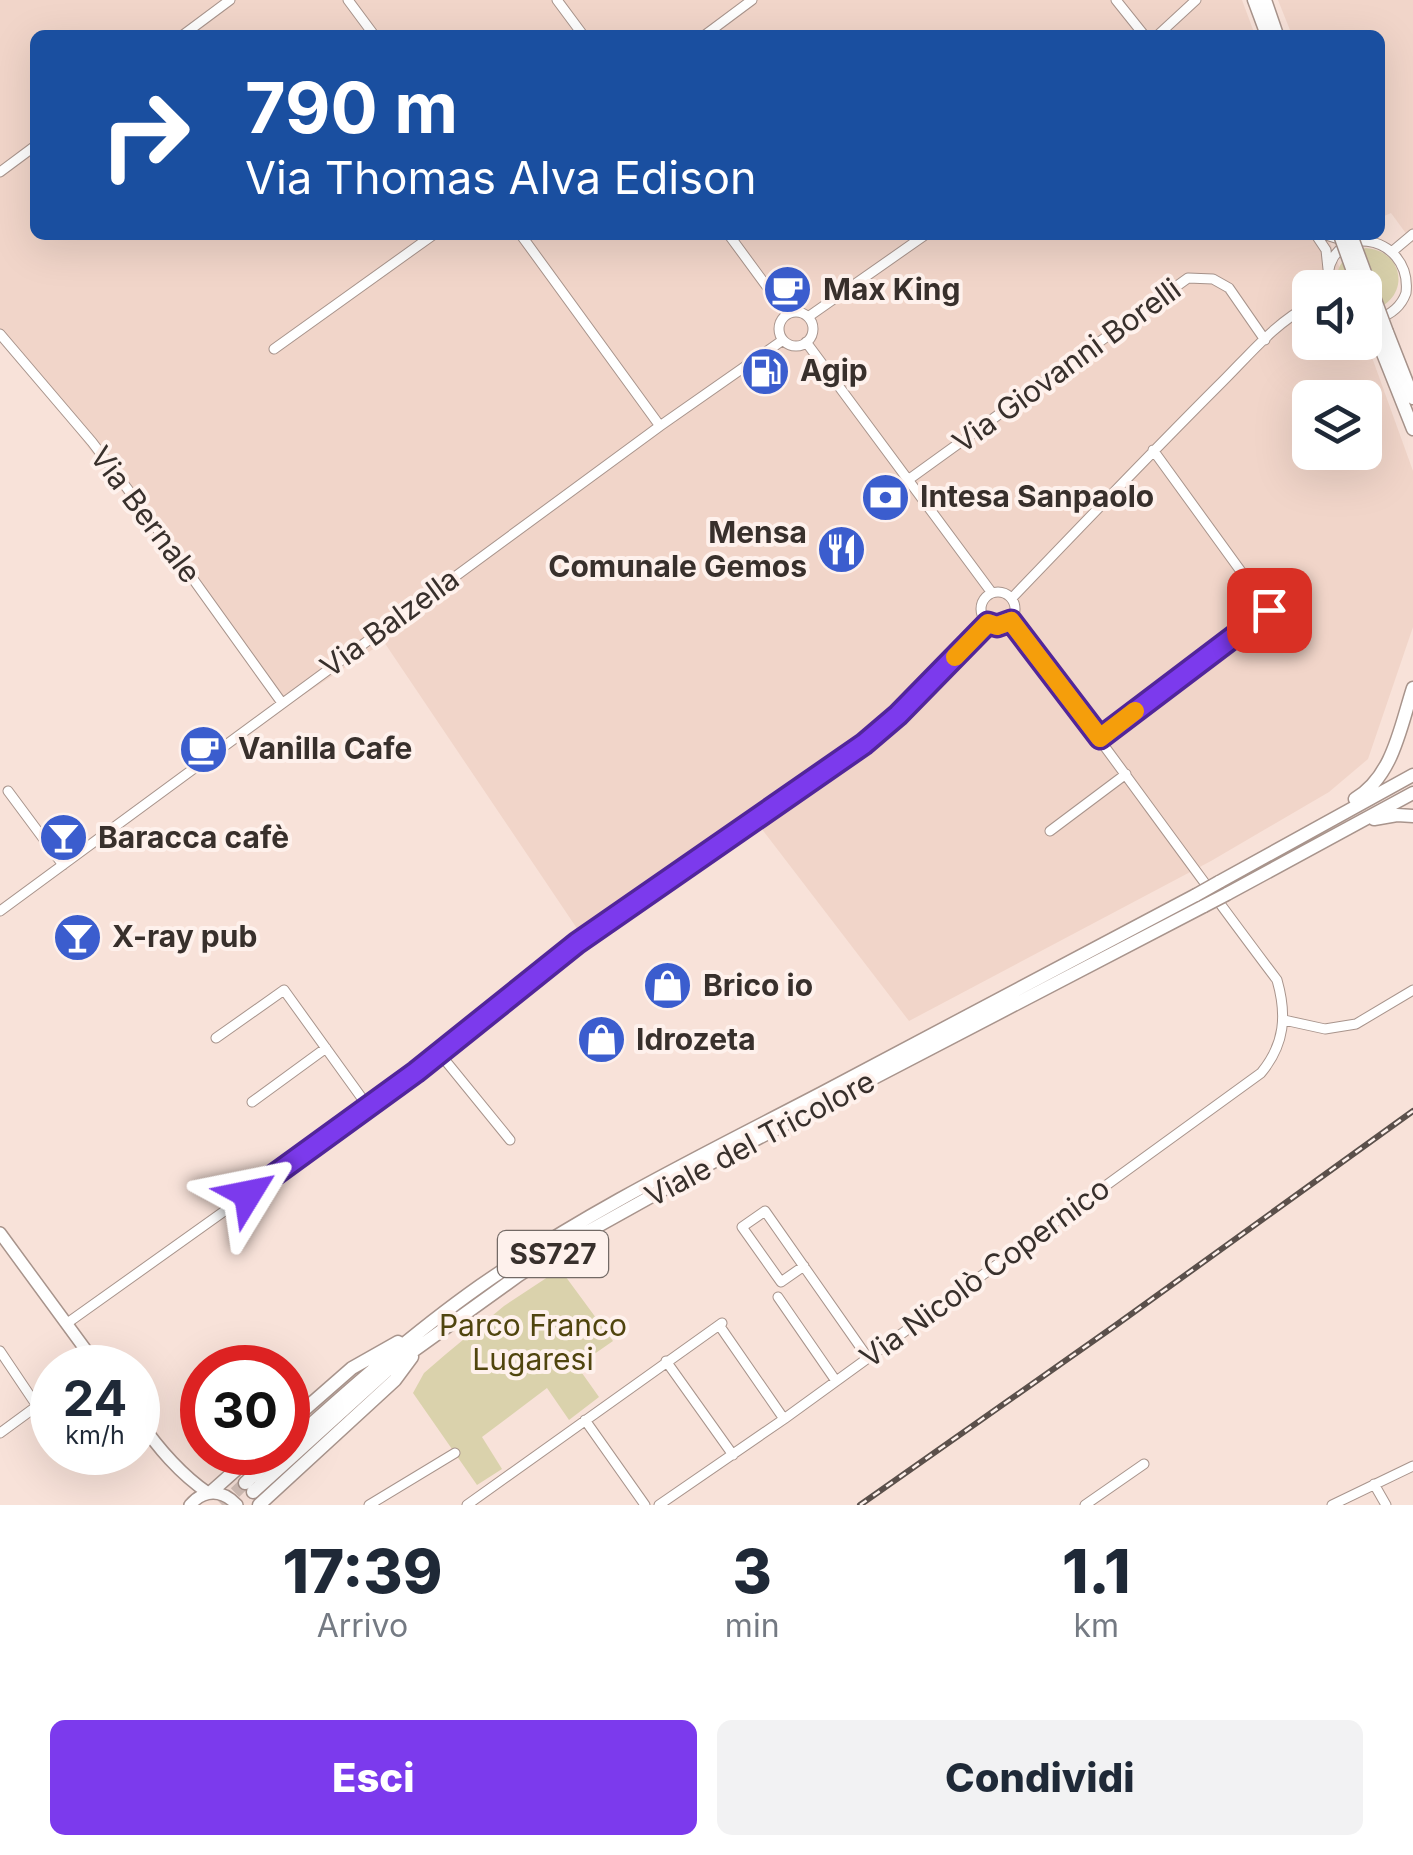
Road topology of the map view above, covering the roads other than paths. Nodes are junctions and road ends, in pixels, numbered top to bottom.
1 (230, 0) edge
2 (348, 0) edge
3 (557, 0) edge
4 (752, 0) edge
5 (1116, 0) edge
6 (1196, 0) edge
7 (1254, 0) edge
8 (1265, 0) edge
9 (190, 30) edge
10 (370, 30) edge
11 (580, 30) edge
12 (712, 30) edge
13 (1140, 30) edge
14 (1163, 30) edge
15 (1265, 30) edge
16 (1276, 30) edge
17 (30, 150) edge
18 (0, 172) edge
19 (1413, 234) edge
20 (426, 240) edge
21 (525, 240) edge
22 (733, 240) edge
23 (916, 240) edge
24 (1319, 240) edge
25 (1342, 240) edge
26 (1351, 240) edge
27 (1352, 240) edge
28 (1374, 240) edge
29 (1394, 250) junction
30 (1406, 269) junction
31 (1328, 270) joint
32 (1353, 270) edge
33 (1362, 270) edge
34 (1413, 282) edge
35 (1413, 305) edge
36 (1395, 310) junction
37 (788, 314) junction
38 (1292, 316) edge
39 (808, 317) junction
40 (1382, 317) edge
41 (0, 334) edge
42 (1382, 334) joint
43 (784, 340) junction
44 (1265, 340) junction
45 (806, 342) junction
46 (274, 350) dead end
47 (1413, 398) edge
48 (660, 426) junction
49 (1413, 429) edge
50 (1154, 450) junction
51 (908, 480) junction
52 (992, 592) junction
53 (1012, 598) junction
54 (1011, 621) junction
55 (988, 623) junction
56 (1413, 688) edge
57 (282, 702) junction
58 (1100, 738) junction
59 (1126, 774) junction
60 (1413, 775) edge
61 (8, 792) dead end
62 (1413, 793) edge
63 (1413, 816) edge
64 (1050, 831) dead end
65 (1304, 842) junction
66 (63, 864) junction
67 (0, 911) edge
68 (1413, 990) edge
69 (1284, 1020) junction
70 (216, 1038) dead end
71 (326, 1048) junction
72 (440, 1054) junction
73 (252, 1102) dead end
74 (369, 1108) junction
75 (510, 1140) dead end
76 (0, 1233) edge
77 (804, 1266) junction
78 (778, 1297) dead end
79 (66, 1324) junction
80 (419, 1339) junction
81 (80, 1345) edge
82 (0, 1351) edge
83 (868, 1358) junction
84 (666, 1361) junction
85 (836, 1381) junction
86 (30, 1396) edge
87 (310, 1405) edge
88 (30, 1411) edge
89 (784, 1419) junction
90 (585, 1420) junction
91 (310, 1427) edge
92 (0, 1433) edge
93 (160, 1448) edge
94 (454, 1453) dead end
95 (733, 1455) junction
96 (172, 1463) junction
97 (1144, 1464) dead end
98 (1413, 1466) edge
99 (230, 1475) edge
100 (1374, 1484) junction
101 (209, 1493) junction
102 (253, 1493) tunnel mouth
103 (189, 1505) edge
104 (236, 1505) edge
105 (369, 1505) edge
106 (467, 1505) edge
107 (645, 1505) edge
108 (659, 1505) edge
109 (1085, 1505) edge
110 (1332, 1505) edge
111 (1386, 1505) edge

1 - 9 street
2 - 10 street
3 - 11 street
4 - 12 street
5 - 13 street
6 - 14 street
7 - 15 highway
8 - 16 highway
17 - 18 street
19 - 29 street
20 - 46 street
21 - 48 street
22 - 37 street
23 - 39 street
24 - 31 street
25 - 32 highway, bridge
26 - 31 street
27 - 33 highway, bridge
28 - 29 street
29 - 30 street
30 - 34 street
30 - 36 street
35 - 36 street
36 - 40 street
37 - 39 street
37 - 43 street
38 - 44 street
39 - 45 street
41 - 57 street, Via Bernale
42 - 47 highway
42 - 49 highway
43 - 45 street
43 - 48 street, Via Balzella
44 - 50 street
44 - 51 street, Via Giovanni Borelli
45 - 51 street
48 - 57 street, Via Balzella
50 - 53 street
50 - 58 street
51 - 52 street
52 - 53 street
52 - 55 street
53 - 54 street
54 - 55 street
54 - 58 street
55 - 72 street
56 - 65 highway
57 - 66 street, Via Balzella
58 - 59 street
59 - 64 street
59 - 69 street, Via Nicolò Copernico
60 - 65 highway
61 - 66 street
62 - 65 highway
63 - 65 highway
65 - 80 highway, Viale del Tricolore / SS727, bridge
66 - 67 street, Via Balzella
68 - 69 street
69 - 83 street, Via Nicolò Copernico
70 - 71 street
71 - 73 street
71 - 74 street
72 - 74 street
72 - 75 street
74 - 79 street
76 - 79 main road
77 - 77 street
77 - 83 street
78 - 85 street
79 - 81 main road
80 - 87 highway
80 - 91 highway, Viale del Tricolore / SS727
80 - 102 highway
82 - 86 street
83 - 85 street, Via Nicolò Copernico
84 - 89 street
84 - 90 street
84 - 95 street
85 - 89 street, Via Nicolò Copernico
88 - 92 street
89 - 95 street, Via Nicolò Copernico
90 - 106 street
90 - 107 street
93 - 96 main road
94 - 105 street
95 - 108 street, Via Nicolò Copernico
96 - 101 main road
96 - 103 main road
97 - 109 street
98 - 100 street
99 - 101 highway
100 - 110 street
100 - 111 street
101 - 103 main road
101 - 104 main road

